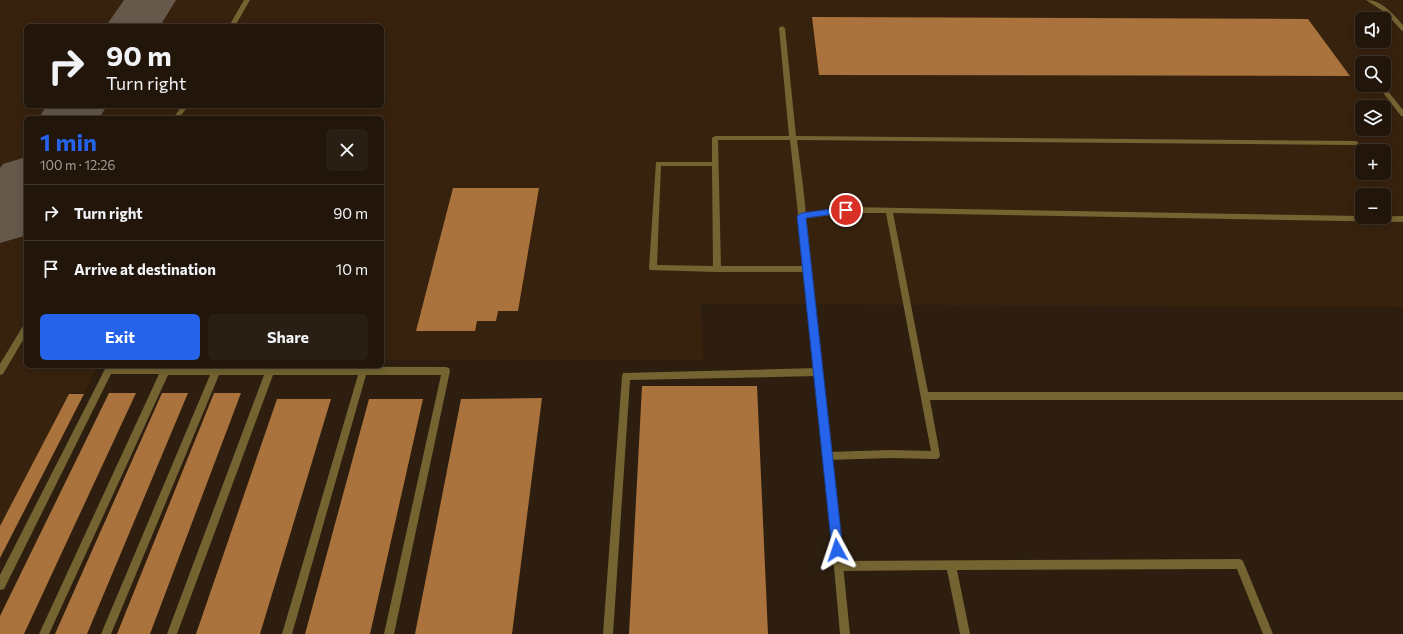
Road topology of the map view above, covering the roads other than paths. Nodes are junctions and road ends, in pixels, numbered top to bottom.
1 (247, 0) edge
2 (1369, 0) edge
3 (233, 24) edge
4 (782, 28) dead end
5 (1403, 30) edge
6 (1386, 92) edge
7 (1403, 114) edge
8 (793, 138) junction
9 (1356, 144) dead end
10 (716, 164) junction
11 (889, 212) junction
12 (802, 216) junction
13 (1403, 219) edge
14 (717, 269) junction
15 (807, 269) junction
16 (24, 331) edge
17 (0, 371) edge
18 (165, 371) junction
19 (216, 371) junction
20 (270, 371) junction
21 (363, 371) junction
22 (818, 372) junction
23 (925, 396) junction
24 (1403, 396) edge
25 (828, 456) junction
26 (952, 565) junction
27 (839, 566) junction
28 (0, 585) edge
29 (44, 634) edge
30 (106, 634) edge
31 (172, 634) edge
32 (288, 634) edge
33 (389, 634) edge
34 (608, 634) edge
35 (845, 634) edge
36 (965, 634) edge
37 (1268, 634) edge

1 - 3 street
2 - 5 street
4 - 8 street
6 - 7 street
8 - 9 street
8 - 10 street
8 - 12 street
10 - 14 street
10 - 14 street
11 - 12 street
11 - 13 street
11 - 23 street
12 - 15 street
14 - 15 street
15 - 22 street
16 - 17 street
18 - 19 street
18 - 28 street
18 - 29 street
19 - 20 street
19 - 30 street
20 - 21 street
20 - 31 street
21 - 32 street
21 - 33 street
22 - 25 street
22 - 34 street
23 - 24 street
23 - 25 street
25 - 27 street
26 - 27 street
26 - 36 street
26 - 37 street
27 - 35 street

